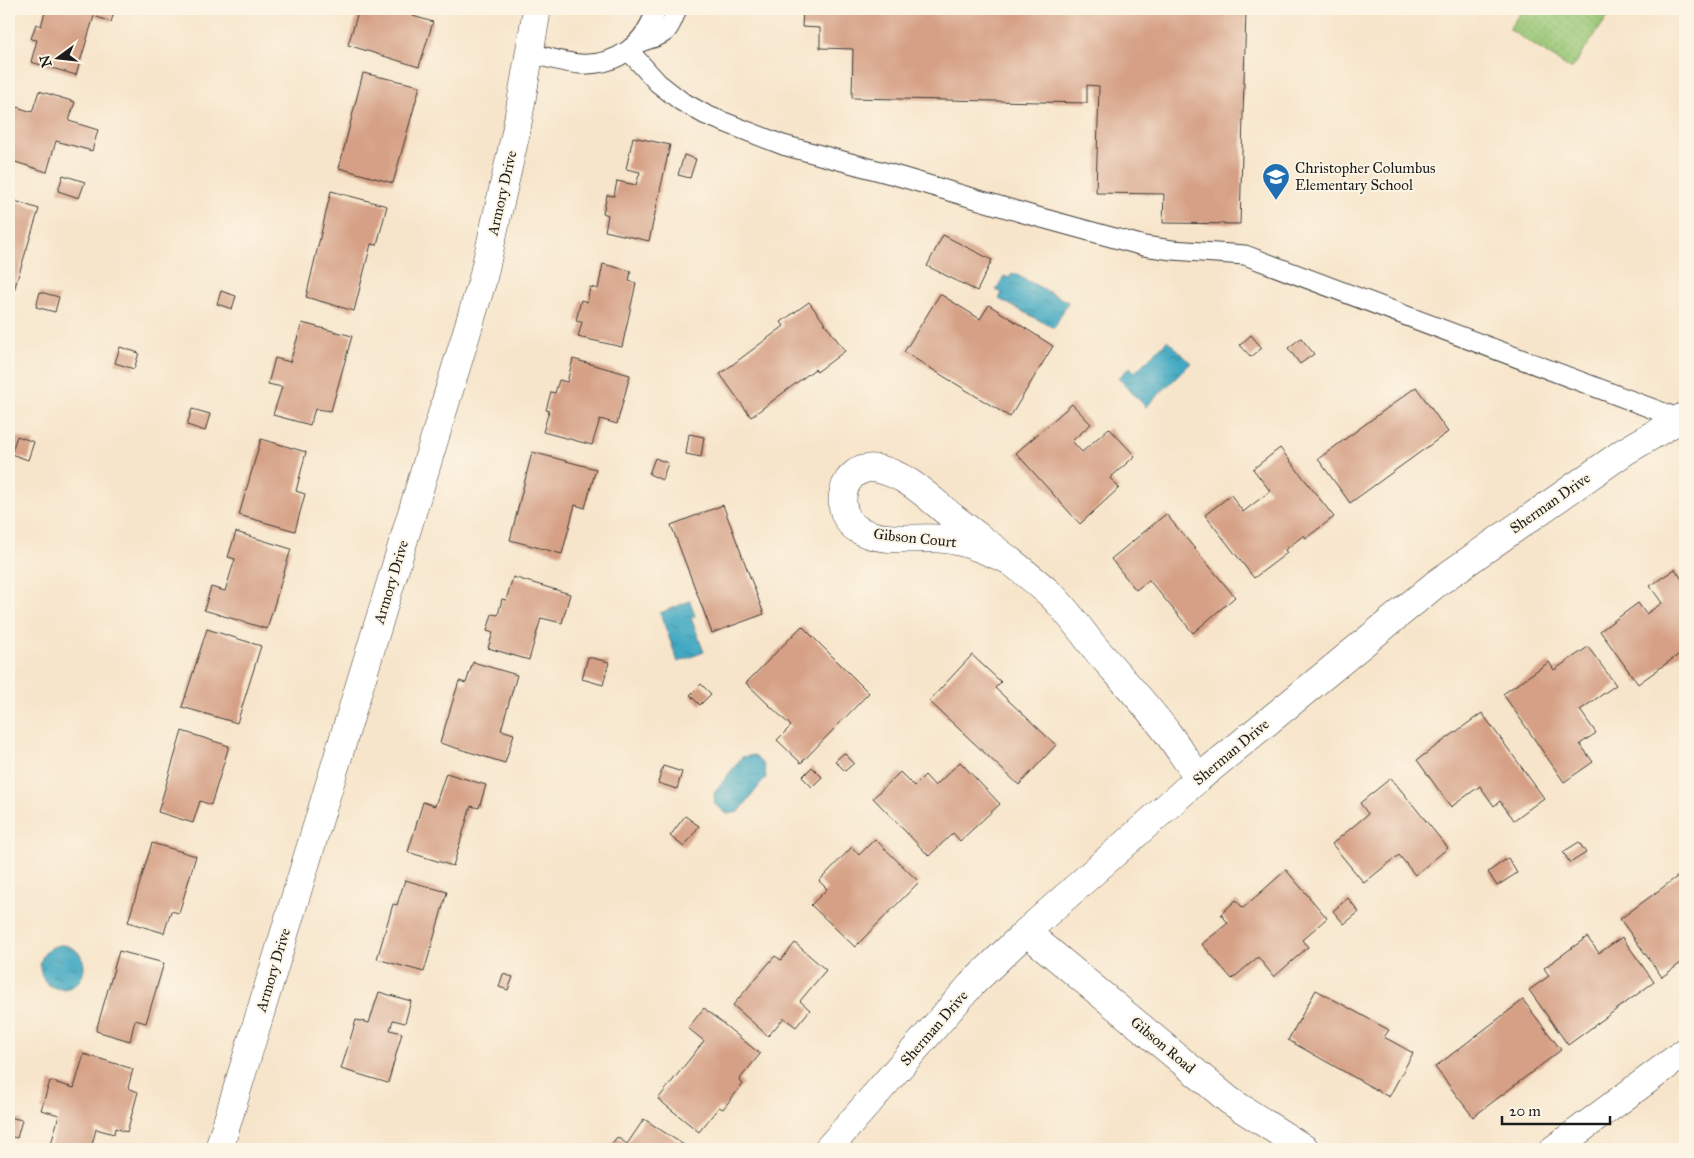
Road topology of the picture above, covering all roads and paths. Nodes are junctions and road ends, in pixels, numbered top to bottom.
1 (537, 9) edge
2 (656, 9) edge
3 (677, 9) edge
4 (633, 47) junction
5 (530, 53) junction
6 (1683, 417) edge
7 (1009, 560) junction
8 (1199, 778) junction
9 (1026, 932) junction
10 (1685, 1052) edge
11 (219, 1149) edge
12 (828, 1149) edge
13 (1305, 1149) edge
14 (1554, 1149) edge

1 - 5 street, Armory Drive
2 - 4 lane
3 - 4 lane
4 - 5 lane
4 - 6 lane
5 - 11 street, Armory Drive
6 - 8 street, Sherman Drive
7 - 7 street, Gibson Court
7 - 8 street, Gibson Court
8 - 9 street, Sherman Drive
9 - 12 street, Sherman Drive
9 - 13 street, Gibson Road
10 - 14 street

